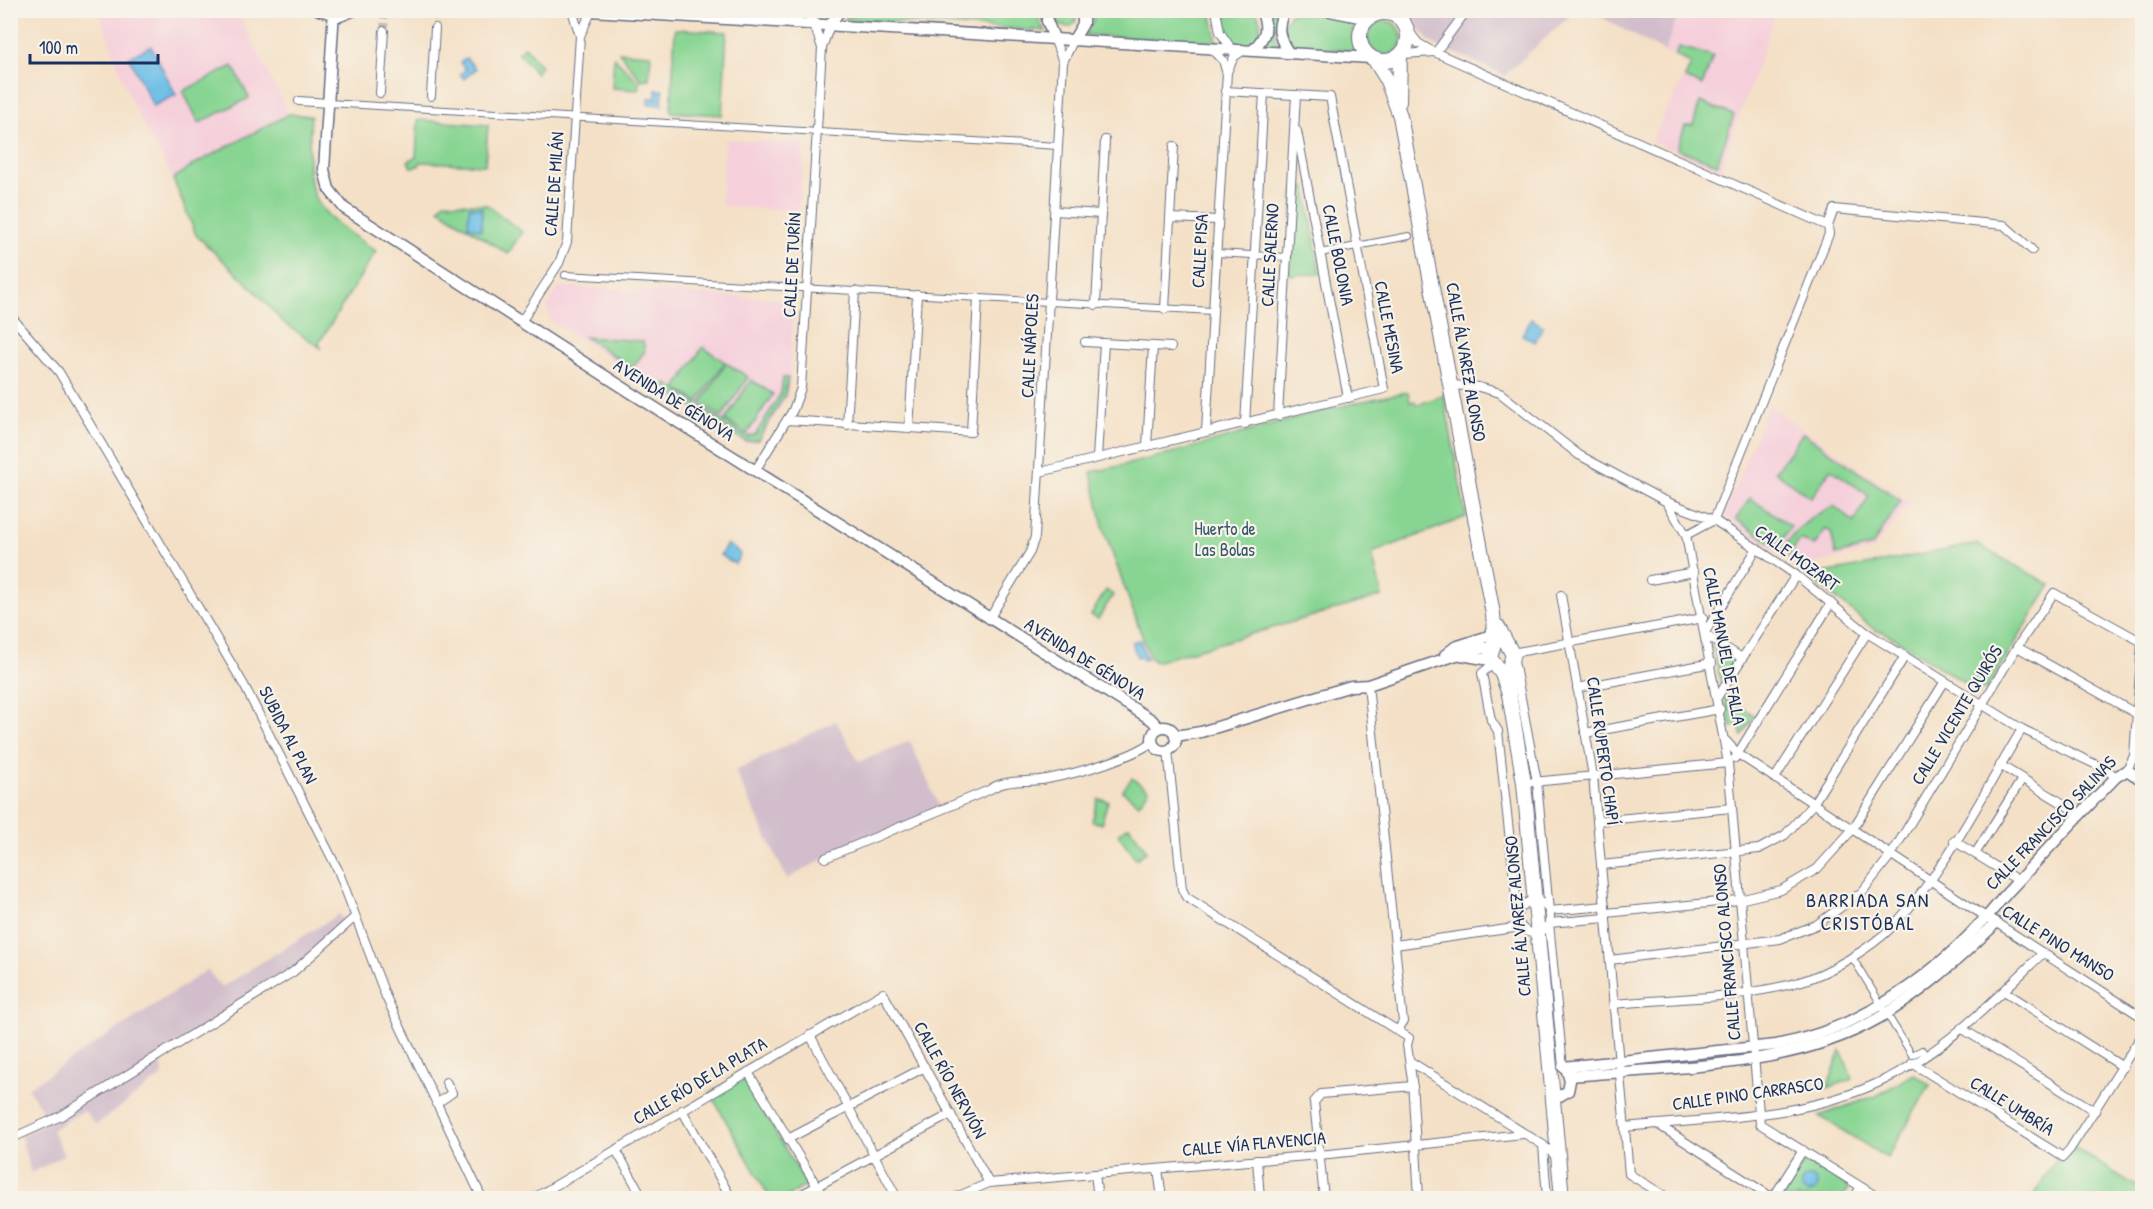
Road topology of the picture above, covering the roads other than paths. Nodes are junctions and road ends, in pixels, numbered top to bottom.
1 (319, 10) edge
2 (355, 10) edge
3 (574, 10) edge
4 (808, 10) edge
5 (840, 10) edge
6 (1048, 10) edge
7 (1083, 10) edge
8 (1216, 10) edge
9 (1261, 10) edge
10 (1285, 10) edge
11 (1325, 10) edge
12 (1467, 10) edge
13 (592, 11) edge
14 (334, 13) edge
15 (1371, 15) edge
16 (1400, 20) edge
17 (814, 24) junction
18 (830, 25) junction
19 (435, 28) dead end
20 (384, 31) tunnel mouth
21 (580, 36) junction
22 (1054, 38) junction
23 (1074, 39) junction
24 (1209, 47) junction
25 (822, 48) junction
26 (1231, 48) junction
27 (1250, 49) junction
28 (1288, 51) junction
29 (1436, 52) junction
30 (1401, 55) junction
31 (1373, 59) junction
32 (1063, 62) junction
33 (1227, 72) junction
34 (1226, 91) junction
35 (381, 93) dead end
36 (1264, 93) junction
37 (1296, 95) junction
38 (431, 96) dead end
39 (299, 101) dead end
40 (328, 103) junction
41 (1400, 116) junction
42 (1295, 117) junction
43 (575, 118) junction
44 (817, 132) junction
45 (1105, 140) dead end
46 (1058, 146) junction
47 (1174, 146) dead end
48 (1054, 211) junction
49 (1101, 214) junction
50 (1170, 218) junction
51 (1218, 220) junction
52 (1828, 226) junction
53 (1409, 236) dead end
54 (1356, 246) junction
55 (2032, 250) dead end
56 (1216, 253) junction
57 (1320, 253) junction
58 (1254, 256) junction
59 (1287, 257) junction
60 (565, 275) dead end
61 (808, 288) junction
62 (855, 291) junction
63 (917, 295) junction
64 (978, 298) junction
65 (1049, 302) junction
66 (1096, 305) junction
67 (1165, 309) junction
68 (1212, 311) junction
69 (10, 315) edge
70 (521, 322) junction
71 (1085, 342) dead end
72 (1104, 343) junction
73 (1153, 346) junction
74 (1171, 347) dead end
75 (1452, 385) junction
76 (1348, 398) junction
77 (1278, 416) junction
78 (787, 420) junction
79 (1245, 424) junction
80 (847, 425) junction
81 (909, 429) junction
82 (1206, 432) junction
83 (1147, 446) junction
84 (1097, 458) junction
85 (755, 471) junction
86 (1040, 472) junction
87 (1665, 501) junction
88 (1714, 520) junction
89 (1686, 535) junction
90 (1757, 548) junction
91 (1695, 572) junction
92 (1796, 575) junction
93 (1650, 580) dead end
94 (1561, 596) dead end
95 (1831, 603) junction
96 (1494, 618) junction
97 (1703, 618) junction
98 (989, 619) junction
99 (1706, 633) junction
100 (1867, 633) junction
101 (1569, 642) junction
102 (2142, 642) edge
103 (2017, 647) junction
104 (1512, 651) junction
105 (1905, 656) junction
106 (1742, 658) junction
107 (1437, 660) junction
108 (1491, 662) junction
109 (1712, 663) junction
110 (1945, 681) junction
111 (1368, 684) junction
112 (1577, 688) junction
113 (1509, 694) junction
114 (1718, 696) junction
115 (1982, 705) junction
116 (1720, 709) junction
117 (2137, 714) junction
118 (1159, 728) junction
119 (2022, 729) junction
120 (1585, 733) junction
121 (1175, 736) junction
122 (1725, 741) junction
123 (1152, 742) junction
124 (1168, 750) junction
125 (1738, 754) junction
126 (1728, 763) junction
127 (2000, 765) junction
128 (2127, 770) junction
129 (1593, 776) junction
130 (2116, 777) junction
131 (1775, 778) junction
132 (2022, 779) junction
133 (2142, 780) edge
134 (1531, 782) junction
135 (1813, 804) junction
136 (1732, 808) junction
137 (2080, 814) junction
138 (1597, 820) junction
139 (1852, 830) junction
140 (1954, 841) junction
141 (1735, 853) junction
142 (1975, 854) junction
143 (1891, 855) junction
144 (825, 858) dead end
145 (1601, 866) junction
146 (1930, 880) junction
147 (2019, 881) junction
148 (1739, 900) junction
149 (1529, 903) junction
150 (1549, 910) junction
151 (1606, 912) junction
152 (356, 917) junction
153 (1990, 920) junction
154 (1549, 923) junction
155 (1521, 927) junction
156 (1538, 933) junction
157 (1395, 945) junction
158 (1743, 945) junction
159 (2043, 952) junction
160 (1852, 957) junction
161 (1610, 960) junction
162 (2004, 991) junction
163 (1747, 992) junction
164 (883, 993) joint
165 (1614, 1004) junction
166 (1884, 1009) junction
167 (2142, 1017) edge
168 (1961, 1028) junction
169 (1398, 1030) junction
170 (810, 1035) junction
171 (2142, 1035) edge
172 (1752, 1054) junction
173 (1925, 1055) junction
174 (1411, 1062) junction
175 (1912, 1063) junction
176 (1619, 1066) junction
177 (925, 1067) junction
178 (2123, 1067) junction
179 (1561, 1069) junction
180 (748, 1072) junction
181 (446, 1083) dead end
182 (1413, 1086) junction
183 (1553, 1100) junction
184 (436, 1104) junction
185 (847, 1107) junction
186 (682, 1110) junction
187 (2095, 1111) junction
188 (1759, 1113) junction
189 (951, 1114) junction
190 (1657, 1124) junction
191 (1625, 1127) junction
192 (1523, 1134) junction
193 (10, 1139) edge
194 (788, 1139) junction
195 (1415, 1144) junction
196 (1543, 1145) junction
197 (616, 1150) junction
198 (1803, 1150) junction
199 (872, 1155) junction
200 (1319, 1155) junction
201 (1558, 1158) junction
202 (1257, 1160) junction
203 (1158, 1169) junction
204 (1095, 1174) junction
205 (989, 1183) junction
206 (817, 1186) junction
207 (1861, 1187) junction
208 (482, 1198) edge
209 (534, 1198) edge
210 (643, 1198) edge
211 (731, 1198) edge
212 (795, 1198) edge
213 (824, 1198) edge
214 (897, 1198) edge
215 (957, 1198) edge
216 (1098, 1198) edge
217 (1162, 1198) edge
218 (1260, 1198) edge
219 (1324, 1198) edge
220 (1419, 1198) edge
221 (1547, 1198) edge
222 (1562, 1198) edge
223 (1668, 1198) edge
224 (1773, 1198) edge
225 (1854, 1198) edge
226 (1879, 1198) edge

1 - 14 street
2 - 14 street
3 - 13 street
3 - 21 street, CALLE DE MILÁN
4 - 17 street
5 - 18 street
6 - 22 street
7 - 23 street
8 - 26 street
9 - 27 street
10 - 28 street
11 - 15 street
12 - 29 street
13 - 17 street
13 - 21 street, CALLE DE MILÁN
14 - 40 street, AVENIDA DE GÉNOVA
15 - 16 main road
15 - 31 main road
16 - 29 street
16 - 30 main road
17 - 18 street
17 - 25 street, CALLE DE TURÍN
18 - 22 street
18 - 25 street, CALLE DE TURÍN
19 - 38 street
20 - 35 street
21 - 43 street, CALLE DE MILÁN
22 - 23 street
22 - 32 street, CALLE NÁPOLES
23 - 24 street
23 - 32 street, CALLE NÁPOLES
24 - 26 street
24 - 33 street
25 - 44 street, CALLE DE TURÍN
26 - 27 street
27 - 28 street
27 - 33 street
28 - 31 street
29 - 30 street
29 - 52 street
30 - 31 main road
30 - 41 main road, CALLE ÁLVAREZ ALONSO
31 - 41 main road, CALLE ÁLVAREZ ALONSO
32 - 46 street, CALLE NÁPOLES
33 - 34 street, CALLE PISA
34 - 36 street, CALLE MESINA
34 - 51 street, CALLE PISA
36 - 37 street, CALLE MESINA
36 - 58 street
37 - 42 street, CALLE SALERNO
37 - 54 street, CALLE MESINA
39 - 40 street
40 - 43 street
40 - 70 street, AVENIDA DE GÉNOVA
41 - 75 main road, CALLE ÁLVAREZ ALONSO
42 - 57 street, CALLE BOLONIA
42 - 59 street, CALLE SALERNO
43 - 44 street
43 - 70 street, CALLE DE MILÁN
44 - 46 street
44 - 61 street, CALLE DE TURÍN
45 - 49 street
46 - 48 street, CALLE NÁPOLES
47 - 50 street
48 - 49 street
48 - 65 street, CALLE NÁPOLES
49 - 66 street
50 - 51 street
50 - 67 street
51 - 56 street, CALLE PISA
52 - 55 street
52 - 88 street
53 - 54 street
54 - 57 street
54 - 76 street, CALLE MESINA
56 - 58 street
56 - 68 street, CALLE PISA
57 - 76 street, CALLE BOLONIA
58 - 59 street
58 - 79 street
59 - 77 street, CALLE SALERNO
60 - 61 street
61 - 62 street
61 - 78 street, CALLE DE TURÍN
62 - 63 street
62 - 80 street
63 - 64 street
63 - 81 street
64 - 65 street
64 - 81 street
65 - 66 street
65 - 86 street, CALLE NÁPOLES
66 - 67 street
67 - 68 street
68 - 82 street, CALLE PISA
69 - 152 street, SUBIDA AL PLAN
70 - 85 street, AVENIDA DE GÉNOVA
71 - 72 street
72 - 73 street
72 - 84 street
73 - 74 street
73 - 83 street
75 - 87 street, CALLE MOZART
75 - 96 main road, CALLE ÁLVAREZ ALONSO
76 - 77 street, CALLE MESINA
77 - 79 street, CALLE MESINA
78 - 80 street
78 - 85 street, CALLE DE TURÍN
79 - 82 street, CALLE MESINA
80 - 81 street
82 - 83 street, CALLE MESINA
83 - 84 street, CALLE MESINA
84 - 86 street, CALLE MESINA
85 - 98 street, AVENIDA DE GÉNOVA
86 - 98 street, CALLE NÁPOLES
87 - 88 street, CALLE MOZART
87 - 89 street, CALLE MANUEL DE FALLA
88 - 89 street
88 - 90 street, CALLE MOZART
89 - 91 street, CALLE MANUEL DE FALLA
90 - 92 street, CALLE MOZART
90 - 99 street
91 - 93 street
91 - 97 street, CALLE MANUEL DE FALLA
92 - 95 street, CALLE MOZART
92 - 106 street
94 - 101 street, CALLE RUPERTO CHAPÍ
95 - 100 street, CALLE MOZART
95 - 125 street
96 - 104 main road, CALLE ÁLVAREZ ALONSO
96 - 107 street
96 - 108 main road, CALLE ÁLVAREZ ALONSO
97 - 99 street, CALLE MANUEL DE FALLA
97 - 101 street
98 - 118 street, AVENIDA DE GÉNOVA
99 - 106 street
99 - 109 street, CALLE MANUEL DE FALLA
100 - 105 street, CALLE MOZART
100 - 131 street
101 - 104 street
101 - 112 street, CALLE RUPERTO CHAPÍ
102 - 103 street, CALLE VICENTE QUIRÓS
102 - 117 street, CALLE FRANCISCO SALINAS
103 - 115 street, CALLE VICENTE QUIRÓS
103 - 117 street
104 - 108 main road
104 - 108 main road
104 - 113 main road, CALLE ÁLVAREZ ALONSO
104 - 134 street, CALLE ÁLVAREZ ALONSO
105 - 110 street, CALLE MOZART
105 - 135 street
106 - 114 street
107 - 108 street
107 - 111 street
108 - 113 main road, CALLE ÁLVAREZ ALONSO
108 - 149 street, CALLE ÁLVAREZ ALONSO
109 - 112 street
109 - 114 street, CALLE MANUEL DE FALLA
110 - 115 street, CALLE MOZART
110 - 139 street
111 - 121 street
111 - 157 street
112 - 120 street, CALLE RUPERTO CHAPÍ
113 - 134 main road, CALLE ÁLVAREZ ALONSO
114 - 116 street, CALLE MANUEL DE FALLA
115 - 119 street, CALLE MOZART
115 - 143 street, CALLE VICENTE QUIRÓS
116 - 120 street
116 - 122 street, CALLE MANUEL DE FALLA
117 - 128 street, CALLE FRANCISCO SALINAS
118 - 121 street
118 - 123 street
119 - 127 street
119 - 130 street, CALLE MOZART
120 - 129 street, CALLE RUPERTO CHAPÍ
121 - 124 street
122 - 125 street, CALLE PINO MANSO
122 - 126 street, CALLE MANUEL DE FALLA
123 - 124 street
123 - 144 street
124 - 169 street
125 - 126 street
125 - 131 street, CALLE PINO MANSO
126 - 129 street
126 - 136 street, CALLE MANUEL DE FALLA
127 - 132 street
127 - 140 street
128 - 130 street, CALLE FRANCISCO SALINAS
128 - 133 street
129 - 134 street
129 - 138 street, CALLE RUPERTO CHAPÍ
130 - 137 street, CALLE FRANCISCO SALINAS
131 - 135 street, CALLE PINO MANSO
132 - 137 street
132 - 142 street
134 - 149 main road, CALLE ÁLVAREZ ALONSO
134 - 150 street, CALLE ÁLVAREZ ALONSO
135 - 139 street, CALLE PINO MANSO
135 - 141 street
136 - 138 street
136 - 141 street, CALLE FRANCISCO ALONSO
137 - 147 street, CALLE FRANCISCO SALINAS
138 - 145 street, CALLE RUPERTO CHAPÍ
139 - 143 street, CALLE PINO MANSO
139 - 148 street
140 - 142 street
140 - 146 street
141 - 145 street
141 - 148 street, CALLE FRANCISCO ALONSO
142 - 147 street
143 - 146 street, CALLE PINO MANSO
143 - 158 street, CALLE VICENTE QUIRÓS
145 - 151 street, CALLE RUPERTO CHAPÍ
146 - 153 street, CALLE PINO MANSO
146 - 160 street
147 - 153 street, CALLE FRANCISCO SALINAS
148 - 151 street
148 - 158 street, CALLE FRANCISCO ALONSO
149 - 150 street
149 - 155 street
149 - 156 main road, CALLE ÁLVAREZ ALONSO
150 - 151 street
150 - 154 street, CALLE ÁLVAREZ ALONSO
151 - 154 street
151 - 161 street, CALLE RUPERTO CHAPÍ
152 - 184 street, SUBIDA AL PLAN
152 - 193 street
153 - 159 street, CALLE PINO MANSO
153 - 166 street, CALLE FRANCISCO SALINAS
154 - 156 street
154 - 179 street, CALLE ÁLVAREZ ALONSO
155 - 156 street
155 - 157 street
156 - 179 main road, CALLE ÁLVAREZ ALONSO
157 - 169 street
158 - 161 street, CALLE VICENTE QUIRÓS
158 - 163 street, CALLE FRANCISCO ALONSO
159 - 162 street, CALLE PINO CARRASCO
159 - 167 street, CALLE PINO MANSO
160 - 163 street
160 - 166 street
161 - 165 street, CALLE RUPERTO CHAPÍ
162 - 168 street, CALLE PINO CARRASCO
162 - 178 street
163 - 165 street
163 - 172 street, CALLE FRANCISCO ALONSO
164 - 170 street, CALLE RÍO DE LA PLATA
164 - 177 street, CALLE RÍO NERVIÓN
165 - 176 street, CALLE RUPERTO CHAPÍ
166 - 172 street, CALLE FRANCISCO SALINAS
166 - 173 street
168 - 173 street, CALLE PINO CARRASCO
168 - 187 street
169 - 174 street
170 - 180 street, CALLE RÍO DE LA PLATA
170 - 185 street
171 - 178 street, CALLE UMBRÍA
172 - 176 street, CALLE FRANCISCO SALINAS
172 - 188 street, CALLE FRANCISCO ALONSO
173 - 175 street, CALLE PINO CARRASCO
174 - 182 street
174 - 192 street
175 - 187 street, CALLE UMBRÍA
175 - 188 street, CALLE PINO CARRASCO
176 - 179 street, CALLE FRANCISCO SALINAS
176 - 191 street, CALLE RUPERTO CHAPÍ
177 - 185 street
177 - 189 street, CALLE RÍO NERVIÓN
178 - 187 street, CALLE UMBRÍA
179 - 183 main road, CALLE ÁLVAREZ ALONSO
179 - 183 street
180 - 186 street, CALLE RÍO DE LA PLATA
180 - 194 street
181 - 184 street
182 - 195 street
182 - 200 street
183 - 201 main road, CALLE ÁLVAREZ ALONSO
184 - 208 street, SUBIDA AL PLAN
185 - 194 street
185 - 199 street
186 - 197 street, CALLE RÍO DE LA PLATA
186 - 211 street
188 - 190 street, CALLE PINO CARRASCO
188 - 198 street
189 - 199 street
189 - 205 street, CALLE RÍO NERVIÓN
190 - 191 street, CALLE PINO CARRASCO
190 - 224 street
191 - 223 street, CALLE RUPERTO CHAPÍ
192 - 195 street, CALLE VÍA FLAVENCIA
192 - 196 street
194 - 206 street
195 - 200 street, CALLE VÍA FLAVENCIA
195 - 220 street
196 - 201 street
196 - 221 street
197 - 209 street, CALLE RÍO DE LA PLATA
197 - 210 street
198 - 207 street
198 - 224 street
199 - 206 street
199 - 214 street
200 - 202 street, CALLE VÍA FLAVENCIA
200 - 219 street
201 - 222 main road, CALLE ÁLVAREZ ALONSO
202 - 203 street, CALLE VÍA FLAVENCIA
202 - 218 street
203 - 204 street, CALLE VÍA FLAVENCIA
203 - 217 street
204 - 205 street, CALLE VÍA FLAVENCIA
204 - 216 street
205 - 215 street, CALLE VÍA FLAVENCIA
206 - 212 street
206 - 213 street
207 - 225 street
207 - 226 street

